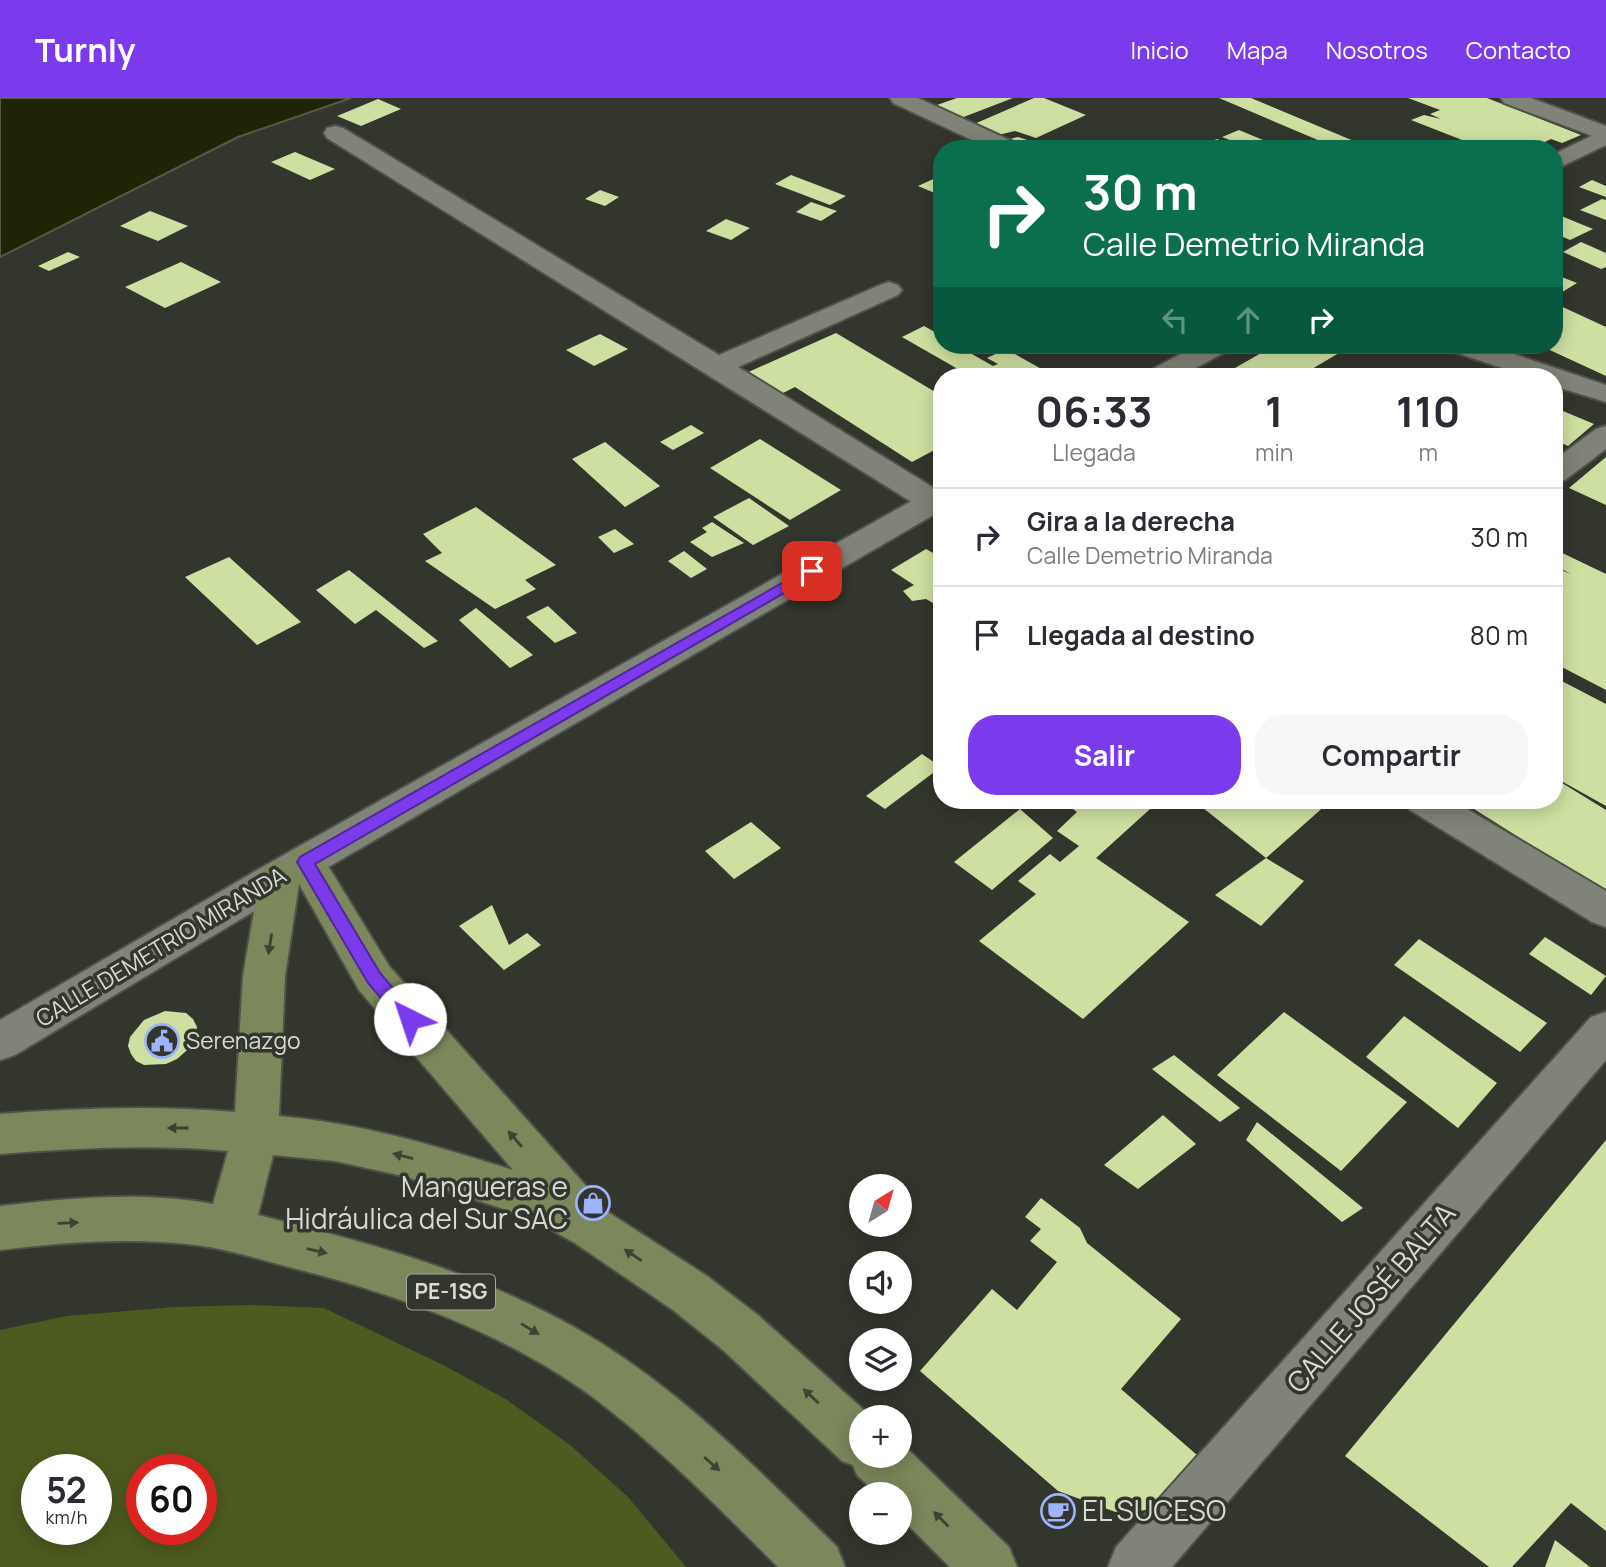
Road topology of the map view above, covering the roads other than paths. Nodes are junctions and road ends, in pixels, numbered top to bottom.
1 (1512, 98) edge
2 (906, 99) edge
3 (335, 133) dead end
4 (1606, 135) edge
5 (991, 140) edge
6 (1563, 158) edge
7 (889, 290) dead end
8 (1201, 354) edge
9 (1488, 354) edge
10 (717, 366) junction
11 (1175, 368) edge
12 (1530, 368) edge
13 (1563, 379) edge
14 (1606, 394) edge
15 (1606, 435) edge
16 (1563, 467) edge
17 (933, 498) edge
18 (933, 505) edge
19 (1438, 809) edge
20 (293, 869) junction
21 (1606, 911) edge
22 (1606, 1030) edge
23 (0, 1042) edge
24 (0, 1134) edge
25 (256, 1134) junction
26 (592, 1227) junction
27 (0, 1228) edge
28 (230, 1230) junction
29 (849, 1431) edge
30 (888, 1468) edge
31 (817, 1567) edge
32 (989, 1567) edge
33 (1136, 1567) edge

1 - 4 street
2 - 5 street
3 - 10 street
4 - 6 street
7 - 10 street
8 - 11 street
9 - 12 street
10 - 17 street
13 - 14 street
15 - 16 street
18 - 20 street, CALLE DEMETRIO MIRANDA
19 - 21 street
20 - 23 street, CALLE DEMETRIO MIRANDA
20 -> 25 main road
26 -> 20 main road
22 - 33 street, CALLE JOSÉ BALTA
25 -> 24 main road
26 -> 25 main road
25 - 28 main road
29 -> 26 main road
27 -> 28 main road, PE-1SG
28 -> 31 main road, PE-1SG
32 -> 30 main road

